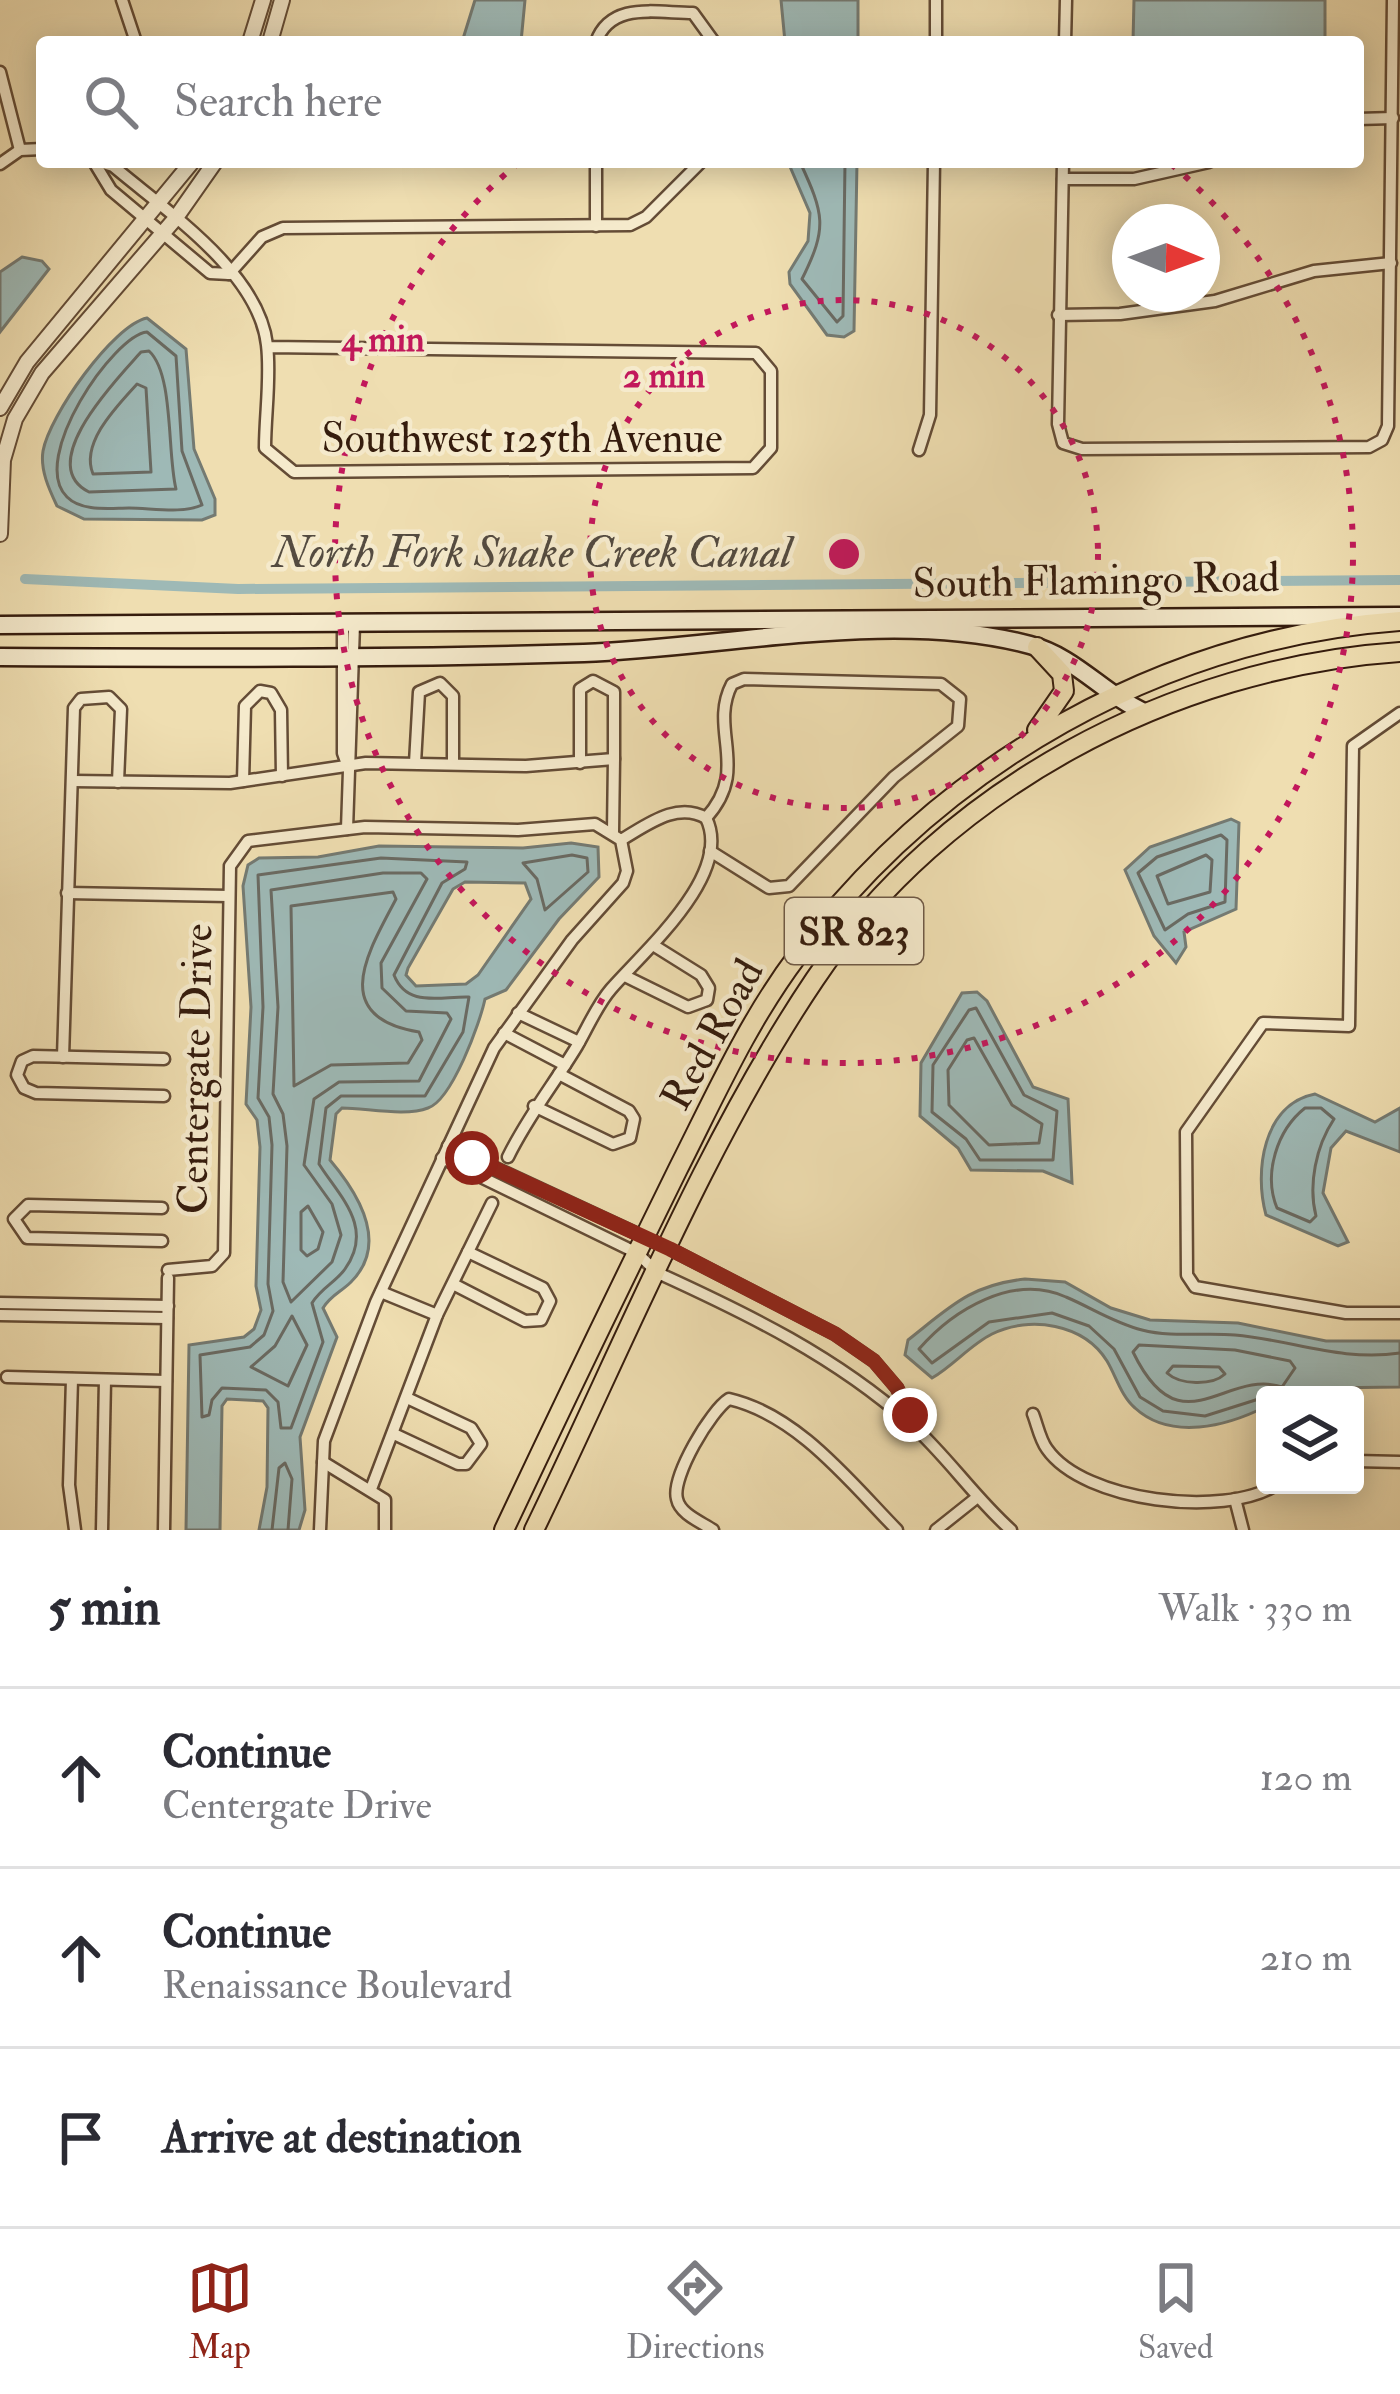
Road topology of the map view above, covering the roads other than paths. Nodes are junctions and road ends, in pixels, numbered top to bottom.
1 (122, 0) edge
2 (262, 0) edge
3 (282, 0) edge
4 (936, 0) edge
5 (1066, 0) edge
6 (1394, 0) edge
7 (134, 36) edge
8 (252, 36) edge
9 (272, 36) edge
10 (598, 36) edge
11 (712, 36) edge
12 (936, 36) edge
13 (1065, 36) edge
14 (0, 72) edge
15 (1393, 118) junction
16 (1364, 119) edge
17 (36, 149) edge
18 (20, 150) junction
19 (0, 164) edge
20 (100, 168) edge
21 (115, 168) edge
22 (188, 168) edge
23 (211, 168) edge
24 (596, 168) edge
25 (695, 168) edge
26 (934, 168) edge
27 (1063, 168) edge
28 (1182, 168) edge
29 (1063, 179) junction
30 (160, 206) junction
31 (176, 218) junction
32 (148, 220) junction
33 (596, 226) junction
34 (163, 233) junction
35 (1390, 263) junction
36 (229, 274) junction
37 (1058, 314) junction
38 (268, 347) junction
39 (0, 408) edge
40 (919, 450) dead end
41 (0, 534) edge
42 (1400, 619) edge
43 (349, 624) junction
44 (0, 625) edge
45 (1036, 647) junction
46 (1400, 652) edge
47 (348, 656) junction
48 (0, 657) edge
49 (1114, 696) junction
50 (1146, 713) junction
51 (1400, 713) edge
52 (1027, 744) junction
53 (614, 759) junction
54 (415, 763) junction
55 (580, 763) junction
56 (453, 764) junction
57 (348, 767) junction
58 (282, 776) junction
59 (73, 781) junction
60 (243, 781) junction
61 (118, 782) junction
62 (706, 818) junction
63 (347, 829) junction
64 (617, 836) junction
65 (710, 851) junction
66 (67, 893) junction
67 (230, 896) junction
68 (653, 945) junction
69 (625, 976) junction
70 (518, 1013) junction
71 (504, 1033) junction
72 (579, 1042) junction
73 (63, 1057) junction
74 (164, 1059) dead end
75 (562, 1069) junction
76 (164, 1096) dead end
77 (534, 1106) junction
78 (448, 1145) junction
79 (508, 1157) dead end
80 (442, 1159) junction
81 (492, 1203) dead end
82 (162, 1208) dead end
83 (162, 1241) dead end
84 (641, 1245) junction
85 (670, 1249) junction
86 (468, 1252) junction
87 (658, 1273) junction
88 (453, 1284) junction
89 (381, 1292) junction
90 (0, 1303) edge
91 (102, 1310) junction
92 (168, 1312) junction
93 (1400, 1313) edge
94 (0, 1315) edge
95 (437, 1316) junction
96 (7, 1377) dead end
97 (72, 1379) junction
98 (105, 1380) junction
99 (166, 1382) junction
100 (407, 1399) junction
101 (1033, 1414) dead end
102 (914, 1426) junction
103 (394, 1434) junction
104 (1364, 1461) edge
105 (323, 1462) junction
106 (1400, 1462) edge
107 (371, 1489) junction
108 (1256, 1492) edge
109 (976, 1499) junction
110 (1234, 1499) junction
111 (75, 1530) edge
112 (102, 1530) edge
113 (164, 1530) edge
114 (320, 1530) edge
115 (385, 1530) edge
116 (504, 1530) edge
117 (534, 1530) edge
118 (713, 1530) edge
119 (897, 1530) edge
120 (936, 1530) edge
121 (1011, 1530) edge
122 (1243, 1530) edge

1 - 7 street
2 - 8 street
3 - 9 street
4 - 12 street
5 - 13 street
6 - 15 street
10 - 11 street
14 - 18 street
15 - 16 street
15 - 35 street
17 - 18 street
18 - 19 street
20 - 32 street
21 - 30 street
22 - 30 street
23 - 31 street
24 - 33 street
25 - 33 street
26 - 40 street
27 - 29 street
28 - 29 street
29 - 37 street
30 - 31 street
30 - 32 street
31 - 34 street
31 - 36 street
32 - 34 street
32 - 39 street
33 - 36 street
34 - 36 street
34 - 41 street
35 - 37 street
35 - 37 street
36 - 38 street
38 - 38 street, Southwest 125th Avenue
42 - 43 main road, South Flamingo Road
42 - 49 highway, Red Road / SR 823
43 - 44 main road, South Flamingo Road
43 - 47 street
45 - 47 main road, South Flamingo Road
45 - 49 main road, South Flamingo Road
45 - 52 highway
46 - 50 highway, Red Road / SR 823
47 - 48 main road, South Flamingo Road
47 - 57 street
49 - 50 main road, South Flamingo Road
49 - 52 highway, Red Road / SR 823
50 - 85 highway, Red Road / SR 823
51 - 93 street
52 - 84 highway, Red Road / SR 823
53 - 55 street
53 - 55 street
53 - 64 street
54 - 56 street
54 - 56 street
54 - 57 street
55 - 56 street
57 - 58 street
57 - 63 street
58 - 60 street
58 - 60 street
59 - 61 street
59 - 61 street
59 - 66 street
60 - 61 street
62 - 64 street
62 - 65 street
62 - 65 street
63 - 64 street, Centergate Drive
63 - 67 street, Centergate Drive
64 - 70 street
65 - 68 street
66 - 67 street, Centergate Drive
66 - 73 street
67 - 92 street, Centergate Drive
68 - 69 street
68 - 69 street
69 - 72 street
70 - 71 street
70 - 72 street
71 - 75 street
71 - 78 street
72 - 75 street
73 - 74 street
73 - 76 street
75 - 77 street
75 - 77 street
77 - 79 street
78 - 80 street
78 - 84 street
80 - 84 street
80 - 89 street
81 - 86 street
82 - 83 street
84 - 85 street
84 - 87 street
84 - 116 highway, Red Road / SR 823
85 - 87 highway, Red Road / SR 823
85 - 102 street
86 - 88 street
86 - 88 street
87 - 102 street
87 - 117 highway, Red Road / SR 823
88 - 95 street
89 - 95 street
89 - 105 street
90 - 91 street
91 - 92 street
91 - 94 street
92 - 99 street, Centergate Drive
95 - 100 street
96 - 97 street
97 - 98 street
97 - 111 street
98 - 99 street
98 - 112 street
99 - 113 street, Centergate Drive
100 - 103 street
100 - 103 street
101 - 110 street
102 - 109 street
103 - 107 street
104 - 106 street
105 - 107 street
105 - 114 street
107 - 115 street
108 - 110 street
109 - 120 street
109 - 121 street
110 - 122 street
118 - 119 street

